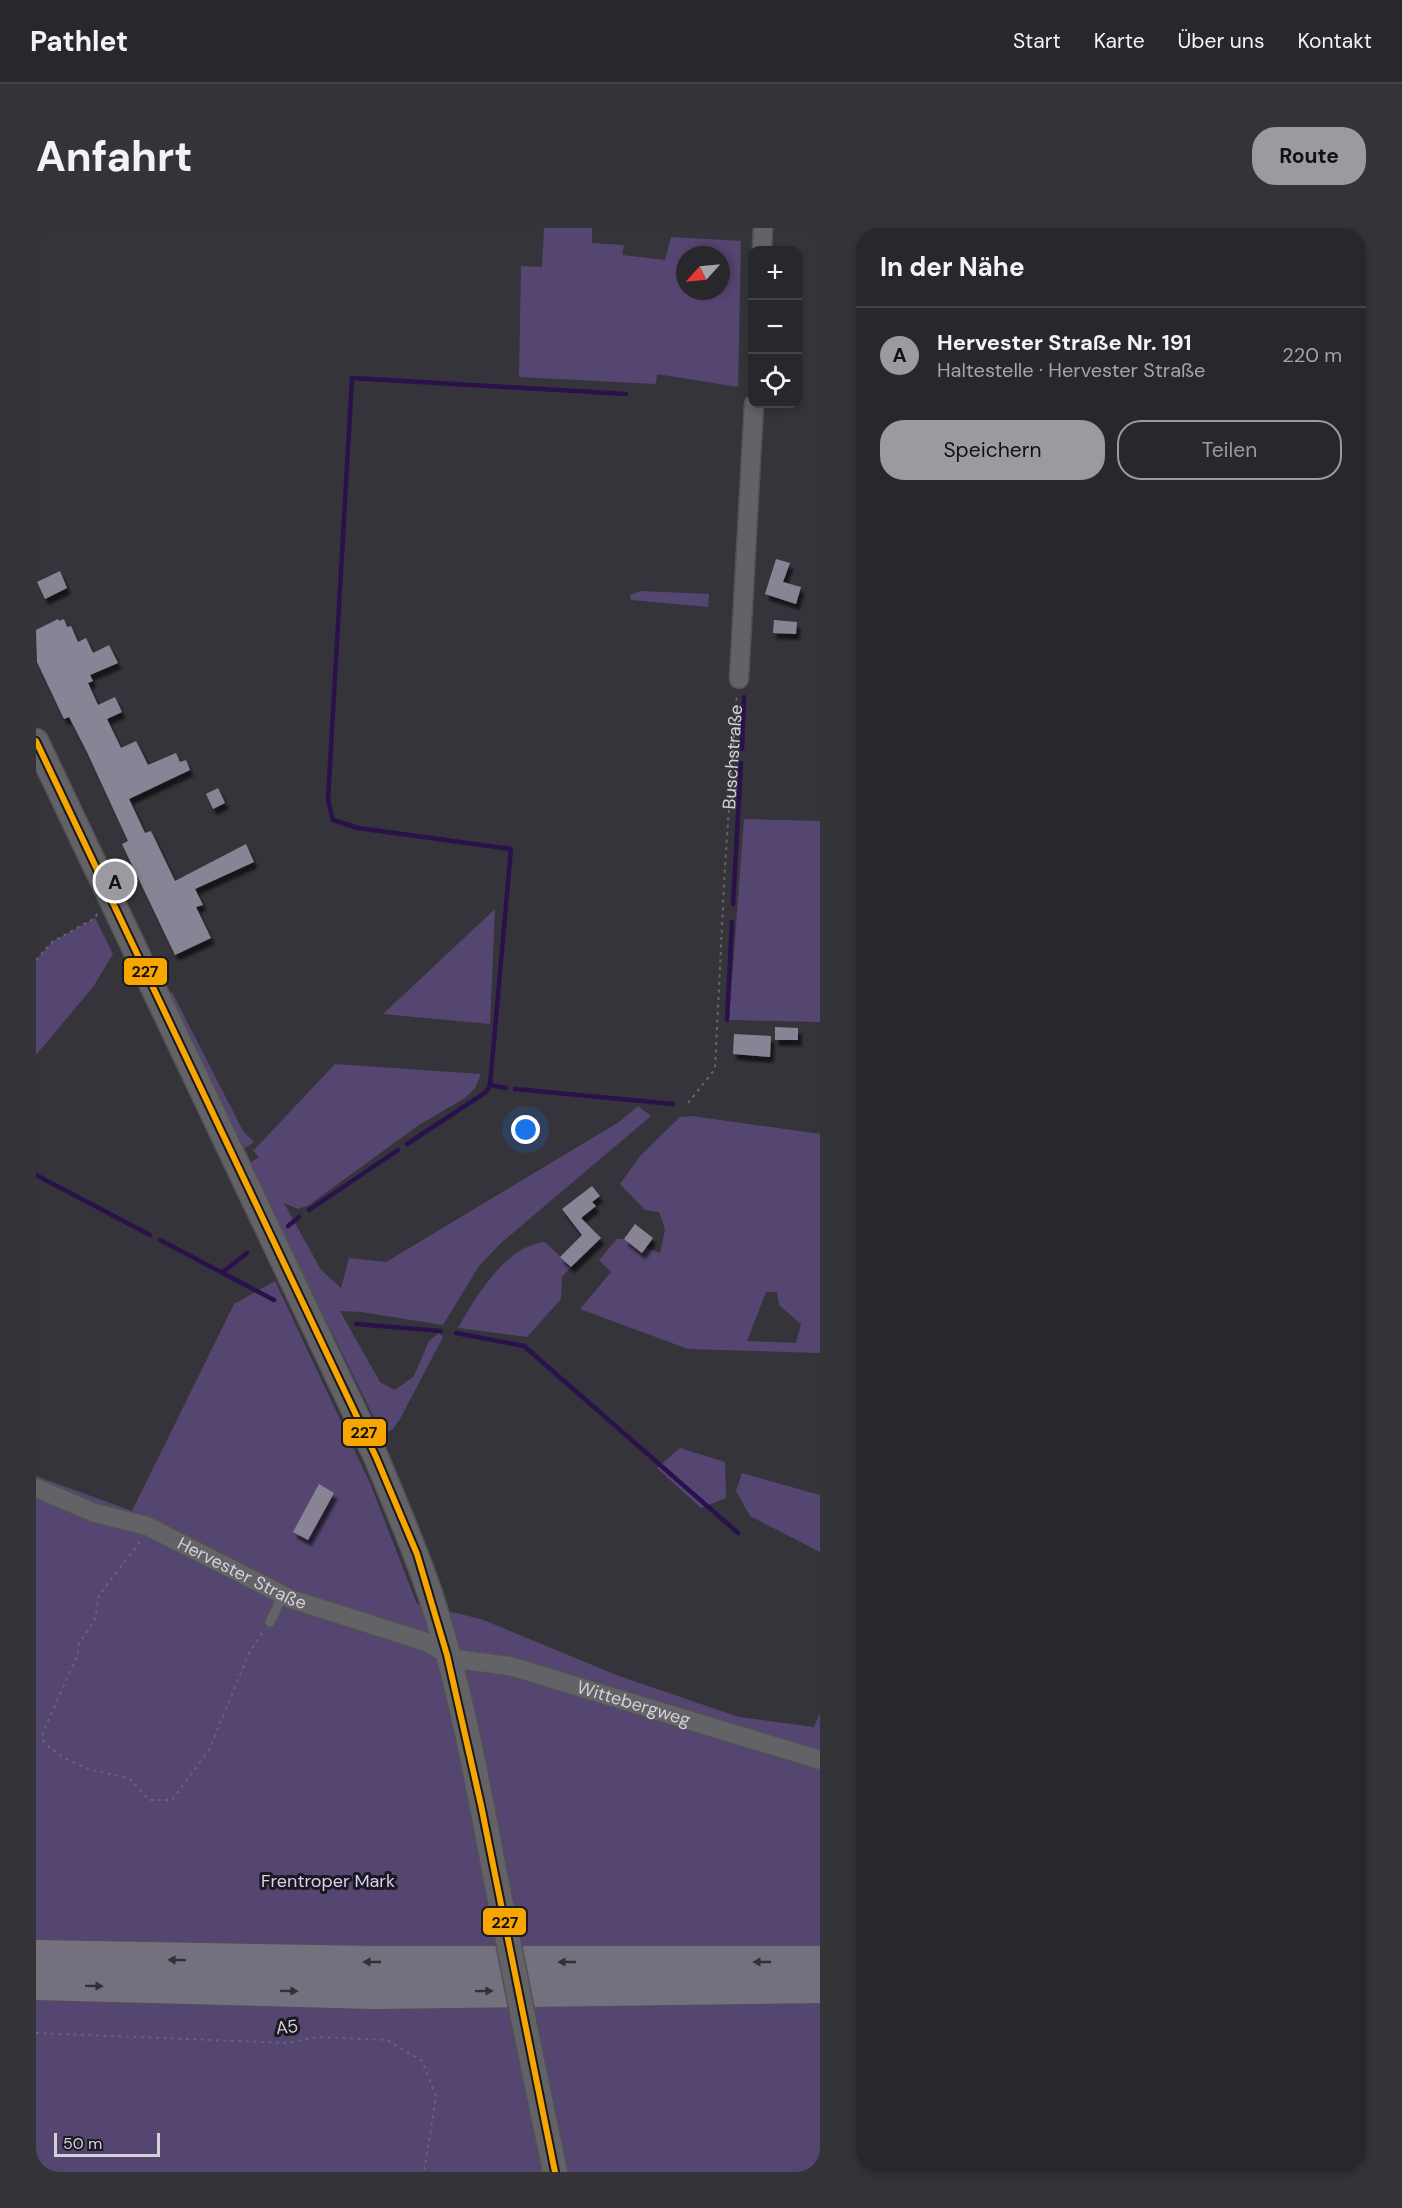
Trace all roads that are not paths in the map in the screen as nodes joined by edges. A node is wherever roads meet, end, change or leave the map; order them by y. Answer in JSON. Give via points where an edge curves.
{"nodes":[{"id":1,"x":763,"y":228,"type":"edge"},
{"id":2,"x":762,"y":246,"type":"edge"},
{"id":3,"x":754,"y":408,"type":"edge"},
{"id":4,"x":739,"y":679,"type":"road end"},
{"id":5,"x":36,"y":741,"type":"edge"},
{"id":6,"x":36,"y":1488,"type":"edge"},
{"id":7,"x":283,"y":1595,"type":"junction"},
{"id":8,"x":270,"y":1622,"type":"road end"},
{"id":9,"x":447,"y":1655,"type":"junction"},
{"id":10,"x":820,"y":1760,"type":"edge"},
{"id":11,"x":36,"y":1956,"type":"edge"},
{"id":12,"x":820,"y":1962,"type":"edge"},
{"id":13,"x":36,"y":1984,"type":"edge"},
{"id":14,"x":820,"y":1988,"type":"edge"},
{"id":15,"x":555,"y":2172,"type":"edge"}],
"edges":[{"from":1,"to":2,"type":"street"},
{"from":3,"to":4,"type":"street","name":"Buschstraße"},
{"from":5,"to":9,"type":"main road","via":[[376,1457],[417,1554]]},
{"from":6,"to":7,"type":"street","name":"Hervester Straße","via":[[96,1513],[147,1526]]},
{"from":7,"to":8,"type":"lane"},
{"from":7,"to":9,"type":"street","name":"Hervester Straße","via":[[426,1642]]},
{"from":9,"to":10,"type":"street","name":"Wittebergweg","via":[[521,1669]]},
{"from":9,"to":15,"type":"main road","bridge":true},
{"from":12,"to":11,"type":"highway","one_way":true,"via":[[373,1962]]},
{"from":13,"to":14,"type":"highway","one_way":true,"via":[[374,1993]]}]}
